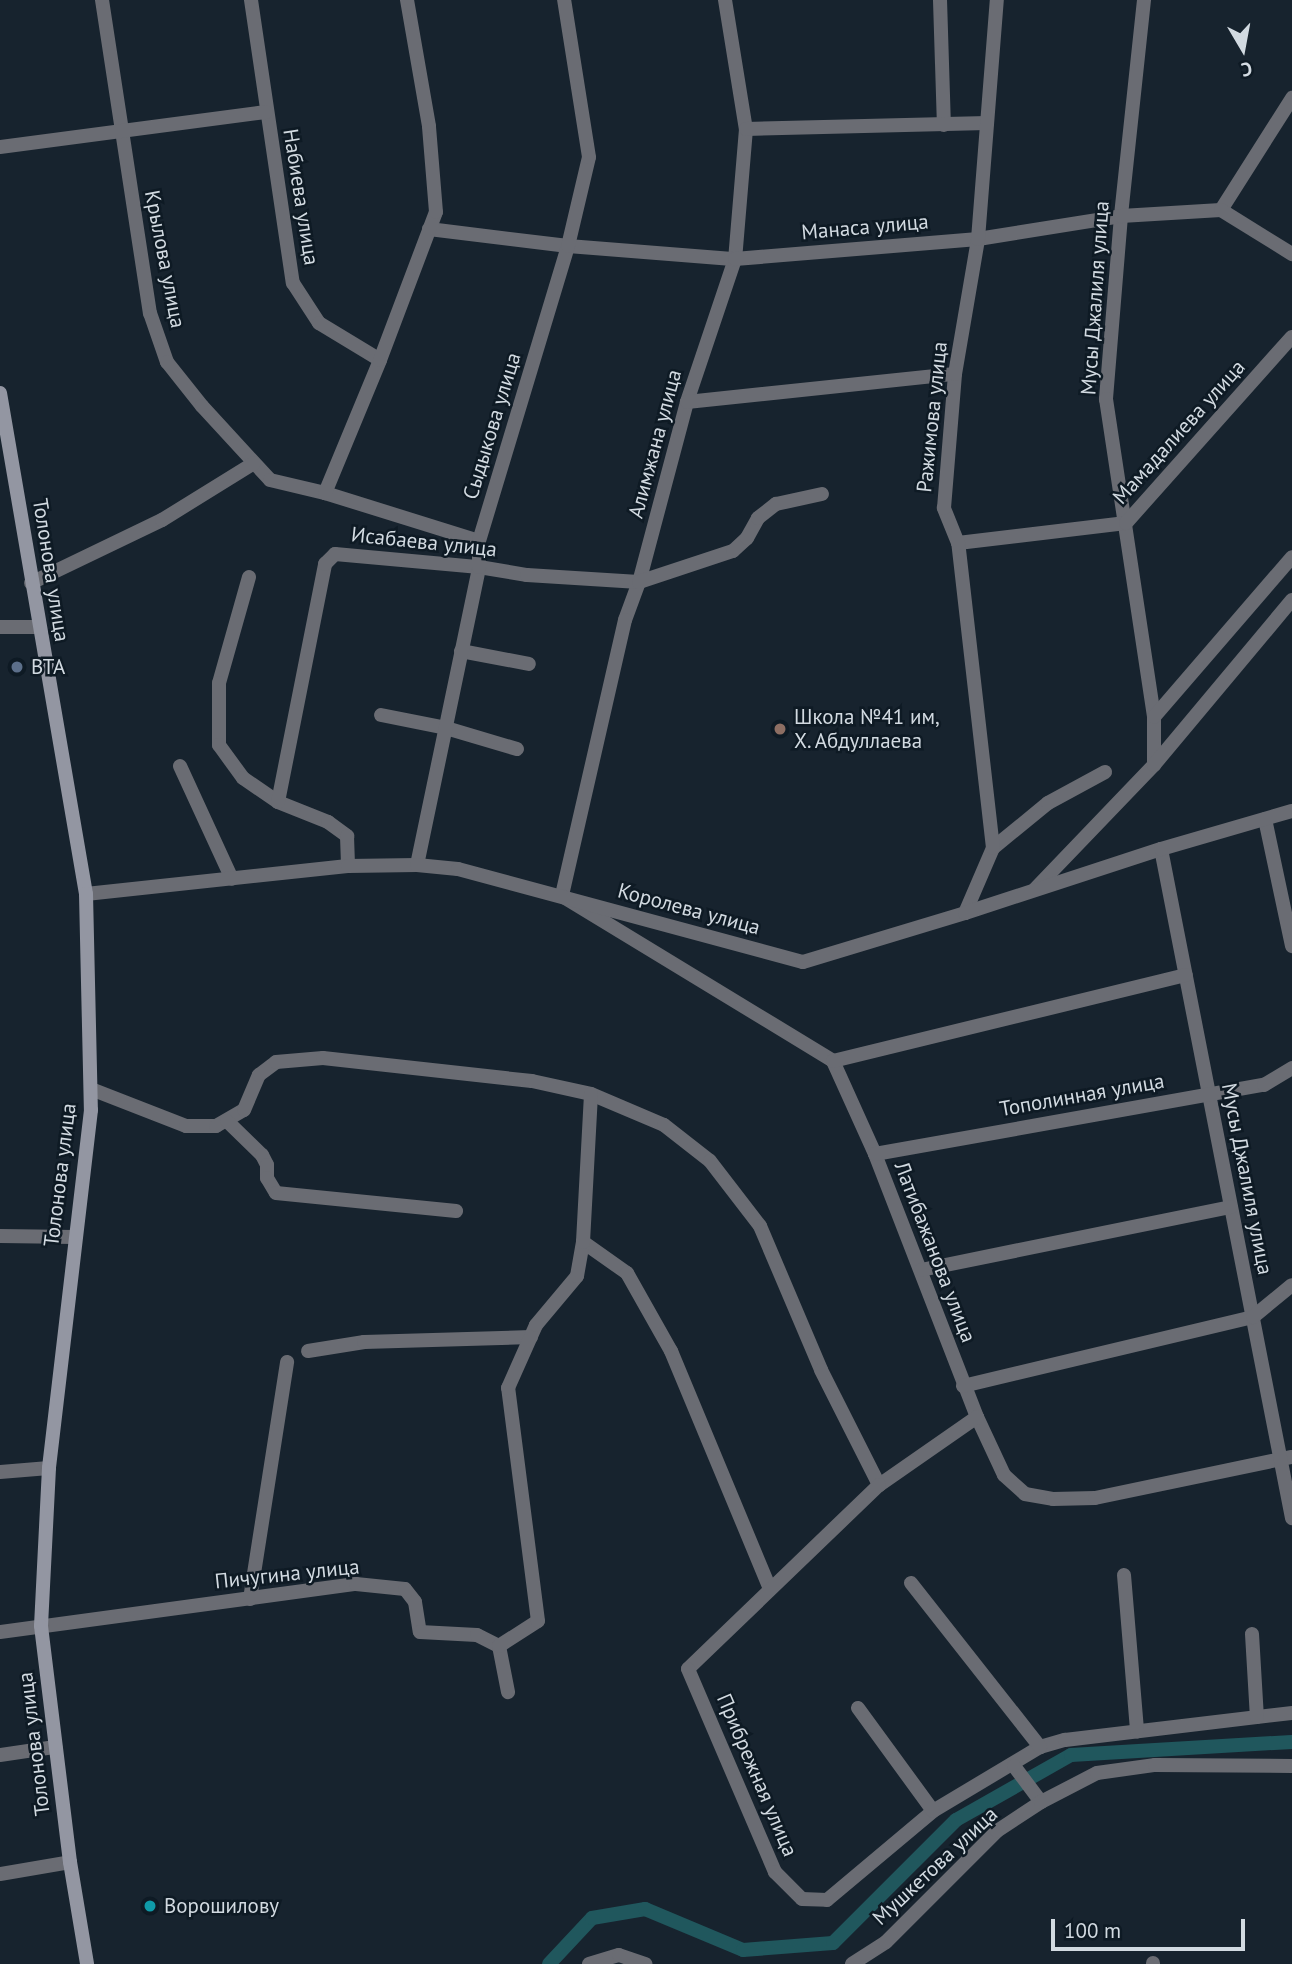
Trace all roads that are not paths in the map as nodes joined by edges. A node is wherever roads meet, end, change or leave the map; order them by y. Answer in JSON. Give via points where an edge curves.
{"nodes":[{"id":1,"x":102,"y":0,"type":"edge"},
{"id":2,"x":251,"y":0,"type":"edge"},
{"id":3,"x":407,"y":0,"type":"edge"},
{"id":4,"x":564,"y":0,"type":"edge"},
{"id":5,"x":725,"y":0,"type":"edge"},
{"id":6,"x":940,"y":0,"type":"edge"},
{"id":7,"x":997,"y":0,"type":"edge"},
{"id":8,"x":1144,"y":0,"type":"edge"},
{"id":9,"x":1292,"y":98,"type":"edge"},
{"id":10,"x":266,"y":112,"type":"junction"},
{"id":11,"x":987,"y":123,"type":"junction"},
{"id":12,"x":944,"y":125,"type":"junction"},
{"id":13,"x":746,"y":129,"type":"junction"},
{"id":14,"x":121,"y":131,"type":"junction"},
{"id":15,"x":0,"y":146,"type":"edge"},
{"id":16,"x":1222,"y":210,"type":"junction"},
{"id":17,"x":1121,"y":216,"type":"junction"},
{"id":18,"x":429,"y":229,"type":"junction"},
{"id":19,"x":978,"y":239,"type":"junction"},
{"id":20,"x":568,"y":246,"type":"junction"},
{"id":21,"x":1292,"y":254,"type":"edge"},
{"id":22,"x":735,"y":259,"type":"junction"},
{"id":23,"x":1292,"y":337,"type":"edge"},
{"id":24,"x":380,"y":360,"type":"junction"},
{"id":25,"x":955,"y":374,"type":"junction"},
{"id":26,"x":0,"y":393,"type":"edge"},
{"id":27,"x":687,"y":402,"type":"junction"},
{"id":28,"x":254,"y":463,"type":"junction"},
{"id":29,"x":325,"y":493,"type":"junction"},
{"id":30,"x":822,"y":494,"type":"dead end"},
{"id":31,"x":1126,"y":523,"type":"junction"},
{"id":32,"x":479,"y":541,"type":"junction"},
{"id":33,"x":958,"y":542,"type":"junction"},
{"id":34,"x":1292,"y":557,"type":"edge"},
{"id":35,"x":479,"y":567,"type":"junction"},
{"id":36,"x":249,"y":577,"type":"dead end"},
{"id":37,"x":639,"y":582,"type":"junction"},
{"id":38,"x":31,"y":583,"type":"junction"},
{"id":39,"x":1292,"y":600,"type":"edge"},
{"id":40,"x":0,"y":627,"type":"edge"},
{"id":41,"x":38,"y":627,"type":"junction"},
{"id":42,"x":461,"y":651,"type":"junction"},
{"id":43,"x":529,"y":664,"type":"dead end"},
{"id":44,"x":381,"y":715,"type":"dead end"},
{"id":45,"x":1154,"y":717,"type":"junction"},
{"id":46,"x":446,"y":728,"type":"junction"},
{"id":47,"x":517,"y":749,"type":"dead end"},
{"id":48,"x":1154,"y":765,"type":"junction"},
{"id":49,"x":180,"y":766,"type":"dead end"},
{"id":50,"x":1105,"y":772,"type":"dead end"},
{"id":51,"x":278,"y":802,"type":"junction"},
{"id":52,"x":1292,"y":811,"type":"edge"},
{"id":53,"x":1265,"y":819,"type":"junction"},
{"id":54,"x":993,"y":848,"type":"junction"},
{"id":55,"x":1161,"y":849,"type":"junction"},
{"id":56,"x":418,"y":865,"type":"junction"},
{"id":57,"x":348,"y":866,"type":"junction"},
{"id":58,"x":232,"y":878,"type":"junction"},
{"id":59,"x":1035,"y":888,"type":"junction"},
{"id":60,"x":86,"y":894,"type":"junction"},
{"id":61,"x":562,"y":895,"type":"junction"},
{"id":62,"x":965,"y":913,"type":"junction"},
{"id":63,"x":1292,"y":946,"type":"edge"},
{"id":64,"x":1186,"y":975,"type":"junction"},
{"id":65,"x":834,"y":1061,"type":"junction"},
{"id":66,"x":1292,"y":1068,"type":"edge"},
{"id":67,"x":91,"y":1089,"type":"junction"},
{"id":68,"x":1209,"y":1093,"type":"junction"},
{"id":69,"x":591,"y":1094,"type":"junction"},
{"id":70,"x":227,"y":1121,"type":"junction"},
{"id":71,"x":875,"y":1154,"type":"junction"},
{"id":72,"x":1231,"y":1207,"type":"junction"},
{"id":73,"x":456,"y":1211,"type":"dead end"},
{"id":74,"x":0,"y":1236,"type":"edge"},
{"id":75,"x":74,"y":1237,"type":"junction"},
{"id":76,"x":583,"y":1242,"type":"junction"},
{"id":77,"x":921,"y":1270,"type":"junction"},
{"id":78,"x":1292,"y":1285,"type":"edge"},
{"id":79,"x":1253,"y":1317,"type":"junction"},
{"id":80,"x":531,"y":1337,"type":"junction"},
{"id":81,"x":308,"y":1351,"type":"dead end"},
{"id":82,"x":287,"y":1362,"type":"dead end"},
{"id":83,"x":963,"y":1386,"type":"junction"},
{"id":84,"x":977,"y":1417,"type":"junction"},
{"id":85,"x":1286,"y":1458,"type":"edge"},
{"id":86,"x":49,"y":1468,"type":"junction"},
{"id":87,"x":0,"y":1472,"type":"edge"},
{"id":88,"x":879,"y":1485,"type":"junction"},
{"id":89,"x":1292,"y":1518,"type":"edge"},
{"id":90,"x":1124,"y":1574,"type":"dead end"},
{"id":91,"x":911,"y":1583,"type":"dead end"},
{"id":92,"x":770,"y":1589,"type":"junction"},
{"id":93,"x":250,"y":1599,"type":"junction"},
{"id":94,"x":41,"y":1626,"type":"junction"},
{"id":95,"x":0,"y":1632,"type":"edge"},
{"id":96,"x":1252,"y":1634,"type":"dead end"},
{"id":97,"x":499,"y":1646,"type":"junction"},
{"id":98,"x":508,"y":1692,"type":"dead end"},
{"id":99,"x":858,"y":1707,"type":"dead end"},
{"id":100,"x":1292,"y":1713,"type":"edge"},
{"id":101,"x":1257,"y":1717,"type":"junction"},
{"id":102,"x":1137,"y":1731,"type":"junction"},
{"id":103,"x":55,"y":1747,"type":"junction"},
{"id":104,"x":1040,"y":1747,"type":"junction"},
{"id":105,"x":0,"y":1755,"type":"edge"},
{"id":106,"x":1014,"y":1766,"type":"junction"},
{"id":107,"x":1292,"y":1766,"type":"edge"},
{"id":108,"x":1270,"y":1767,"type":"junction"},
{"id":109,"x":1292,"y":1773,"type":"edge"},
{"id":110,"x":1041,"y":1802,"type":"junction"},
{"id":111,"x":933,"y":1811,"type":"junction"},
{"id":112,"x":70,"y":1862,"type":"junction"},
{"id":113,"x":0,"y":1874,"type":"edge"},
{"id":114,"x":87,"y":1964,"type":"edge"},
{"id":115,"x":589,"y":1964,"type":"edge"},
{"id":116,"x":645,"y":1964,"type":"edge"},
{"id":117,"x":852,"y":1964,"type":"edge"}],
"edges":[{"from":1,"to":14,"type":"street","name":"Крылова улица"},
{"from":2,"to":10,"type":"street","name":"Набиева улица"},
{"from":3,"to":18,"type":"street","via":[[429,127],[436,212]]},
{"from":4,"to":20,"type":"street","name":"Сыдыкова улица","via":[[589,157]]},
{"from":5,"to":13,"type":"street","name":"Алимжана улица"},
{"from":6,"to":12,"type":"street"},
{"from":7,"to":11,"type":"street","name":"Ражимова улица"},
{"from":8,"to":17,"type":"street","name":"Мусы Джалиля улица"},
{"from":9,"to":16,"type":"street"},
{"from":10,"to":14,"type":"street"},
{"from":10,"to":24,"type":"street","name":"Набиева улица","via":[[293,283],[319,323]]},
{"from":11,"to":12,"type":"street"},
{"from":11,"to":19,"type":"street","name":"Ражимова улица"},
{"from":12,"to":13,"type":"street"},
{"from":13,"to":22,"type":"street","name":"Алимжана улица"},
{"from":14,"to":15,"type":"street"},
{"from":14,"to":28,"type":"street","name":"Крылова улица","via":[[150,313],[167,362]]},
{"from":16,"to":17,"type":"street","name":"Манаса улица"},
{"from":16,"to":21,"type":"street"},
{"from":17,"to":19,"type":"street","name":"Манаса улица"},
{"from":17,"to":31,"type":"street","name":"Мусы Джалиля улица","via":[[1106,399]]},
{"from":18,"to":20,"type":"street","name":"Манаса улица"},
{"from":18,"to":24,"type":"street"},
{"from":19,"to":22,"type":"street","name":"Манаса улица"},
{"from":19,"to":25,"type":"street","name":"Ражимова улица"},
{"from":20,"to":22,"type":"street","name":"Манаса улица"},
{"from":20,"to":32,"type":"street","name":"Сыдыкова улица"},
{"from":22,"to":27,"type":"street","name":"Алимжана улица"},
{"from":23,"to":31,"type":"street","name":"Мамадалиева улица"},
{"from":24,"to":29,"type":"street"},
{"from":25,"to":27,"type":"street"},
{"from":25,"to":33,"type":"street","name":"Ражимова улица","via":[[944,508]]},
{"from":26,"to":38,"type":"main road","name":"Толонова улица"},
{"from":27,"to":37,"type":"street","name":"Алимжана улица"},
{"from":28,"to":29,"type":"street","name":"Крылова улица","via":[[270,480]]},
{"from":28,"to":38,"type":"street","via":[[162,520]]},
{"from":29,"to":32,"type":"street","name":"Крылова улица"},
{"from":30,"to":37,"type":"street","via":[[776,504],[758,518],[733,551]]},
{"from":31,"to":33,"type":"street","name":"Мамадалиева улица"},
{"from":31,"to":45,"type":"street","name":"Мусы Джалиля улица"},
{"from":32,"to":35,"type":"street","name":"Сыдыкова улица"},
{"from":33,"to":54,"type":"street","name":"Ражимова улица"},
{"from":34,"to":45,"type":"street"},
{"from":35,"to":37,"type":"street","name":"Исабаева улица"},
{"from":35,"to":42,"type":"street","name":"Сыдыкова улица"},
{"from":35,"to":51,"type":"street","name":"Исабаева улица","via":[[335,554],[325,564]]},
{"from":36,"to":51,"type":"street","via":[[219,684],[219,745],[243,778]]},
{"from":37,"to":61,"type":"street","name":"Алимжана улица","via":[[625,620]]},
{"from":38,"to":41,"type":"main road","name":"Толонова улица"},
{"from":39,"to":48,"type":"street"},
{"from":40,"to":41,"type":"street"},
{"from":41,"to":60,"type":"main road","name":"Толонова улица"},
{"from":42,"to":43,"type":"street"},
{"from":42,"to":46,"type":"street","name":"Сыдыкова улица"},
{"from":44,"to":46,"type":"street"},
{"from":45,"to":48,"type":"street","name":"Мусы Джалиля улица"},
{"from":46,"to":47,"type":"street"},
{"from":46,"to":56,"type":"street","name":"Сыдыкова улица"},
{"from":48,"to":59,"type":"street"},
{"from":49,"to":58,"type":"street"},
{"from":50,"to":54,"type":"street","via":[[1048,803]]},
{"from":51,"to":57,"type":"street","via":[[327,822],[347,836]]},
{"from":52,"to":53,"type":"street","name":"Королева улица"},
{"from":53,"to":55,"type":"street","name":"Королева улица"},
{"from":53,"to":63,"type":"street"},
{"from":54,"to":62,"type":"street","name":"Ражимова улица"},
{"from":55,"to":59,"type":"street","name":"Королева улица"},
{"from":55,"to":64,"type":"street","name":"Мусы Джалиля улица"},
{"from":56,"to":57,"type":"street","name":"Королева улица"},
{"from":56,"to":61,"type":"street","name":"Королева улица","via":[[458,869]]},
{"from":57,"to":58,"type":"street","name":"Королева улица"},
{"from":58,"to":60,"type":"street","name":"Королева улица"},
{"from":59,"to":62,"type":"street","name":"Королева улица"},
{"from":60,"to":67,"type":"main road","name":"Толонова улица"},
{"from":61,"to":62,"type":"street","name":"Королева улица","via":[[803,961]]},
{"from":61,"to":65,"type":"street"},
{"from":64,"to":65,"type":"street"},
{"from":64,"to":68,"type":"street","name":"Мусы Джалиля улица"},
{"from":65,"to":71,"type":"street","name":"Латибажанова улица"},
{"from":66,"to":68,"type":"street","name":"Тополинная улица","via":[[1264,1085]]},
{"from":67,"to":70,"type":"street","via":[[187,1126],[216,1126]]},
{"from":67,"to":75,"type":"main road","name":"Толонова улица"},
{"from":68,"to":71,"type":"street","name":"Тополинная улица"},
{"from":68,"to":72,"type":"street","name":"Мусы Джалиля улица"},
{"from":69,"to":70,"type":"street","via":[[532,1082],[323,1058],[275,1062],[259,1075],[244,1110]]},
{"from":69,"to":76,"type":"street"},
{"from":69,"to":88,"type":"street","via":[[663,1125],[710,1161],[760,1226],[821,1370]]},
{"from":70,"to":73,"type":"street","via":[[262,1155],[276,1194]]},
{"from":71,"to":77,"type":"street","name":"Латибажанова улица"},
{"from":72,"to":77,"type":"street"},
{"from":72,"to":79,"type":"street","name":"Мусы Джалиля улица"},
{"from":74,"to":75,"type":"street"},
{"from":75,"to":86,"type":"main road","name":"Толонова улица"},
{"from":76,"to":80,"type":"street","via":[[578,1276]]},
{"from":76,"to":92,"type":"street","via":[[627,1273],[671,1351]]},
{"from":77,"to":83,"type":"street","name":"Латибажанова улица"},
{"from":78,"to":79,"type":"street"},
{"from":79,"to":83,"type":"street"},
{"from":79,"to":85,"type":"street","name":"Мусы Джалиля улица"},
{"from":80,"to":81,"type":"street","via":[[364,1342]]},
{"from":80,"to":97,"type":"street","via":[[508,1388],[538,1621]]},
{"from":82,"to":93,"type":"street"},
{"from":83,"to":84,"type":"street","name":"Латибажанова улица"},
{"from":84,"to":85,"type":"street","name":"Латибажанова улица","via":[[1004,1475],[1026,1494],[1053,1499],[1095,1498]]},
{"from":84,"to":88,"type":"street","name":"Прибрежная улица"},
{"from":85,"to":89,"type":"street","name":"Мусы Джалиля улица"},
{"from":86,"to":87,"type":"street"},
{"from":86,"to":94,"type":"main road","name":"Толонова улица"},
{"from":88,"to":92,"type":"street","name":"Прибрежная улица"},
{"from":90,"to":102,"type":"street"},
{"from":91,"to":104,"type":"street"},
{"from":92,"to":111,"type":"street","name":"Прибрежная улица","via":[[688,1669],[775,1872],[802,1899],[827,1900]]},
{"from":93,"to":94,"type":"street","name":"Пичугина улица"},
{"from":93,"to":97,"type":"street","name":"Пичугина улица","via":[[356,1584],[405,1589],[415,1602],[420,1632],[477,1635]]},
{"from":94,"to":95,"type":"street","name":"Пичугина улица"},
{"from":94,"to":103,"type":"main road","name":"Толонова улица"},
{"from":96,"to":101,"type":"street"},
{"from":97,"to":98,"type":"street"},
{"from":99,"to":111,"type":"street"},
{"from":100,"to":101,"type":"street","name":"Прибрежная улица"},
{"from":101,"to":102,"type":"street","name":"Прибрежная улица"},
{"from":102,"to":104,"type":"street","name":"Прибрежная улица"},
{"from":103,"to":105,"type":"street"},
{"from":103,"to":112,"type":"main road","name":"Толонова улица"},
{"from":104,"to":106,"type":"street","name":"Прибрежная улица"},
{"from":106,"to":110,"type":"street"},
{"from":106,"to":111,"type":"street","name":"Прибрежная улица"},
{"from":107,"to":108,"type":"street","name":"Мушкетова улица"},
{"from":108,"to":109,"type":"street"},
{"from":108,"to":110,"type":"street","name":"Мушкетова улица","via":[[1155,1765],[1097,1773]]},
{"from":110,"to":117,"type":"street","name":"Мушкетова улица","via":[[997,1831],[886,1942]]},
{"from":112,"to":113,"type":"street"},
{"from":112,"to":114,"type":"main road","name":"Толонова улица"},
{"from":115,"to":116,"type":"street","via":[[619,1955]]}]}
